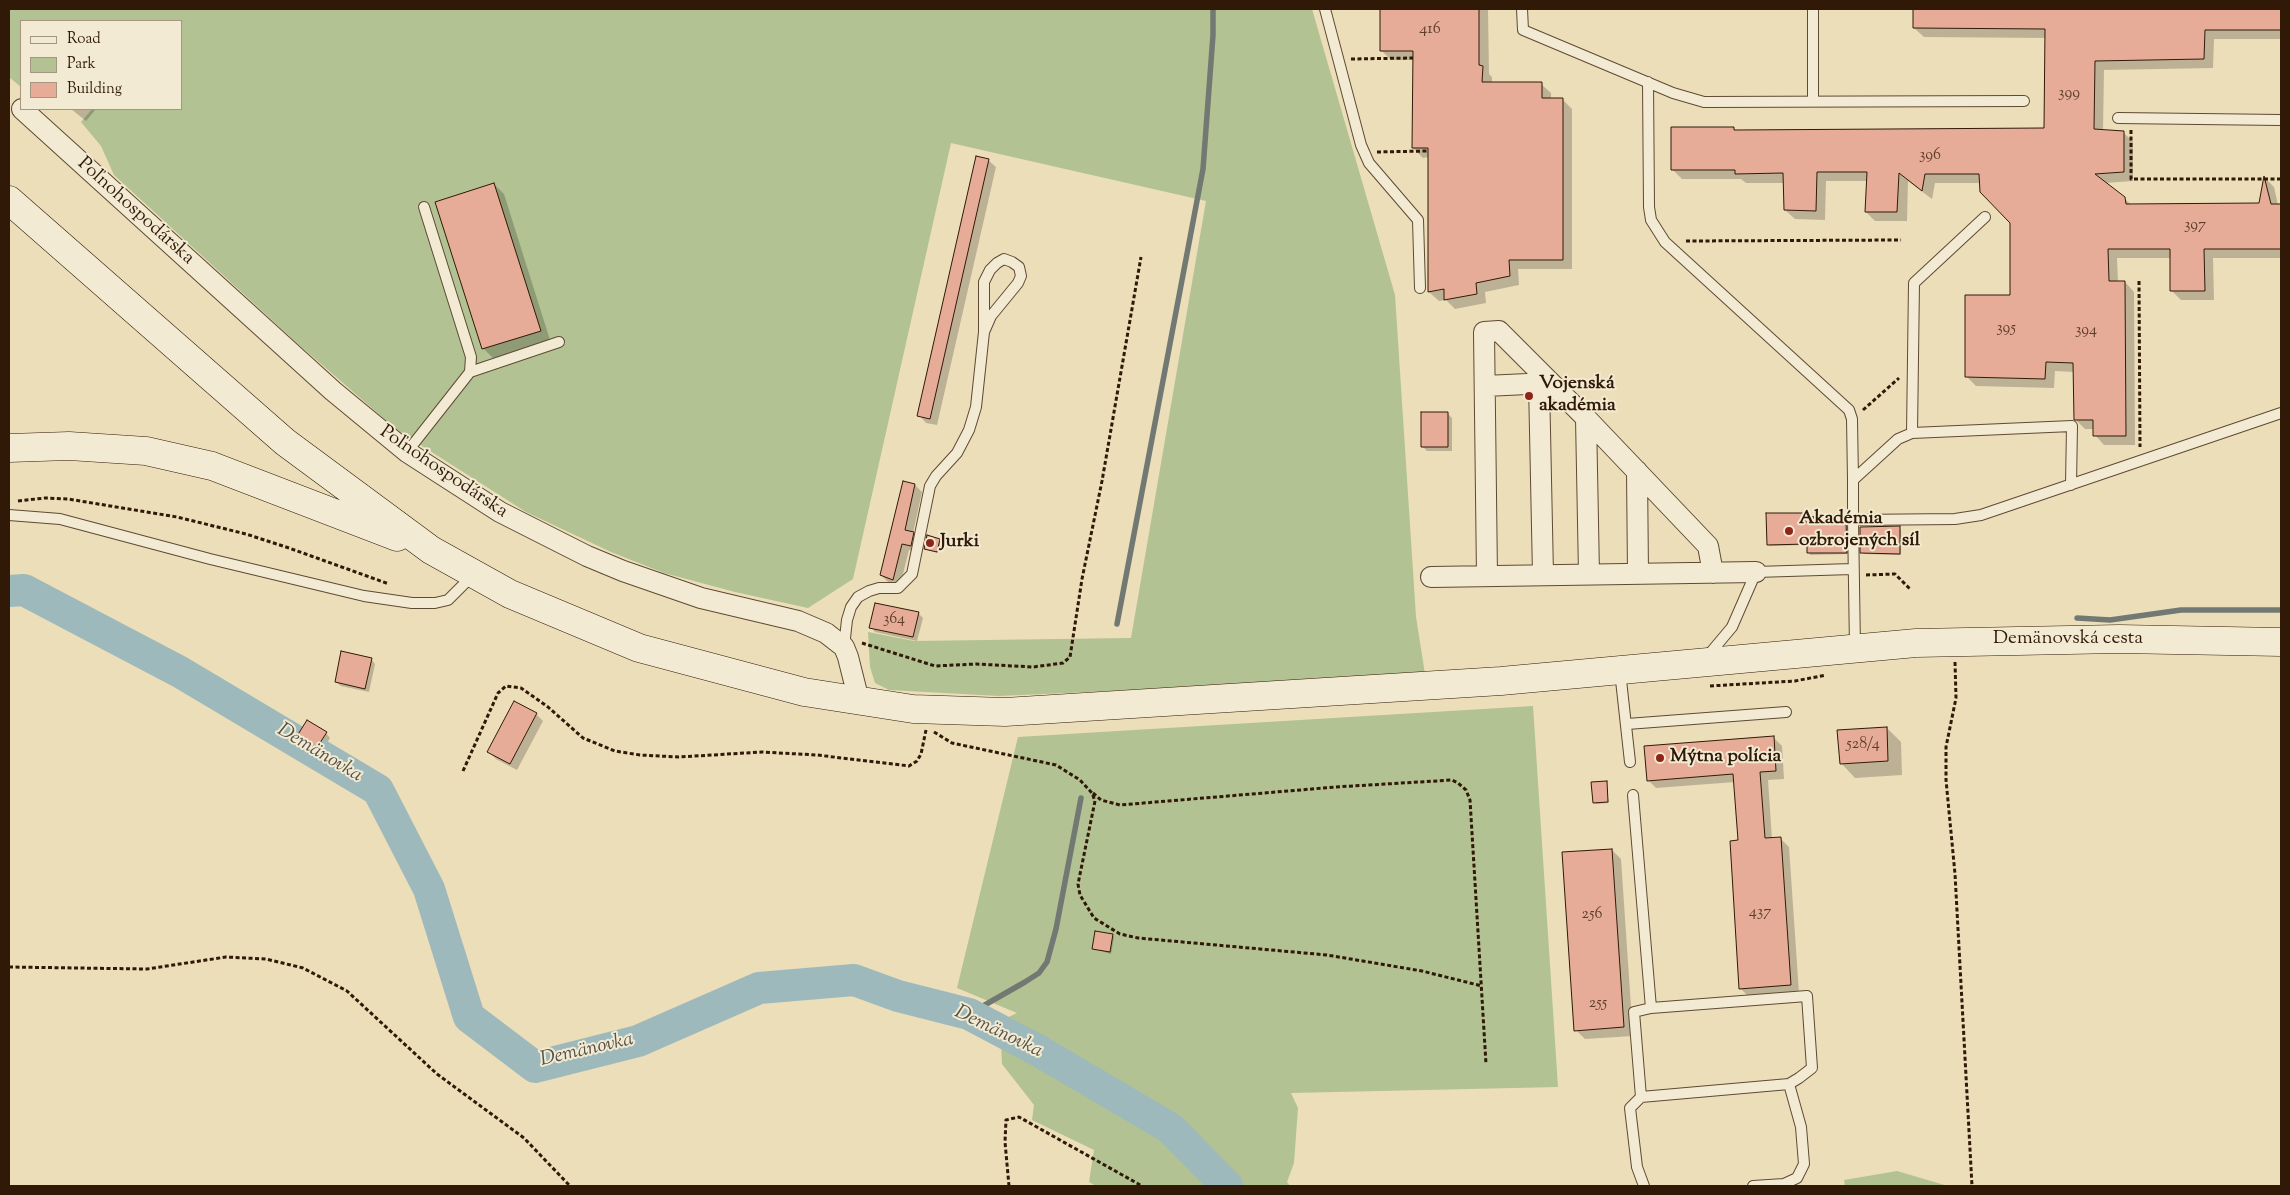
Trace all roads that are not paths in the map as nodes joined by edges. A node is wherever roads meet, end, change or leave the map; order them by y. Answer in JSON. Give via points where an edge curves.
{"nodes":[{"id":1,"x":1325,"y":9,"type":"edge"},
{"id":2,"x":1522,"y":9,"type":"edge"},
{"id":3,"x":1813,"y":9,"type":"edge"},
{"id":4,"x":1648,"y":82,"type":"junction"},
{"id":5,"x":9,"y":97,"type":"edge"},
{"id":6,"x":1813,"y":100,"type":"junction"},
{"id":7,"x":2024,"y":101,"type":"dead end"},
{"id":8,"x":20,"y":107,"type":"edge"},
{"id":9,"x":23,"y":110,"type":"edge"},
{"id":10,"x":2118,"y":118,"type":"dead end"},
{"id":11,"x":2281,"y":120,"type":"edge"},
{"id":12,"x":9,"y":200,"type":"edge"},
{"id":13,"x":424,"y":207,"type":"dead end"},
{"id":14,"x":1985,"y":217,"type":"dead end"},
{"id":15,"x":1420,"y":288,"type":"dead end"},
{"id":16,"x":984,"y":332,"type":"junction"},
{"id":17,"x":559,"y":342,"type":"dead end"},
{"id":18,"x":470,"y":372,"type":"junction"},
{"id":19,"x":1544,"y":383,"type":"junction"},
{"id":20,"x":1485,"y":386,"type":"junction"},
{"id":21,"x":2281,"y":413,"type":"edge"},
{"id":22,"x":1586,"y":418,"type":"junction"},
{"id":23,"x":1912,"y":433,"type":"junction"},
{"id":24,"x":9,"y":448,"type":"edge"},
{"id":25,"x":407,"y":452,"type":"junction"},
{"id":26,"x":1638,"y":471,"type":"junction"},
{"id":27,"x":1853,"y":480,"type":"junction"},
{"id":28,"x":2071,"y":485,"type":"junction"},
{"id":29,"x":9,"y":515,"type":"edge"},
{"id":30,"x":1853,"y":520,"type":"junction"},
{"id":31,"x":431,"y":550,"type":"junction"},
{"id":32,"x":1756,"y":572,"type":"junction"},
{"id":33,"x":1853,"y":572,"type":"junction"},
{"id":34,"x":1712,"y":573,"type":"junction"},
{"id":35,"x":1589,"y":574,"type":"junction"},
{"id":36,"x":1638,"y":574,"type":"junction"},
{"id":37,"x":473,"y":575,"type":"junction"},
{"id":38,"x":1543,"y":575,"type":"junction"},
{"id":39,"x":1487,"y":576,"type":"junction"},
{"id":40,"x":1430,"y":577,"type":"dead end"},
{"id":41,"x":844,"y":642,"type":"junction"},
{"id":42,"x":2281,"y":642,"type":"edge"},
{"id":43,"x":1855,"y":648,"type":"junction"},
{"id":44,"x":1702,"y":662,"type":"junction"},
{"id":45,"x":1620,"y":671,"type":"junction"},
{"id":46,"x":859,"y":701,"type":"junction"},
{"id":47,"x":1786,"y":712,"type":"dead end"},
{"id":48,"x":1627,"y":724,"type":"junction"},
{"id":49,"x":1630,"y":762,"type":"dead end"},
{"id":50,"x":1633,"y":795,"type":"dead end"},
{"id":51,"x":1650,"y":1008,"type":"junction"},
{"id":52,"x":1789,"y":1084,"type":"junction"},
{"id":53,"x":1641,"y":1097,"type":"junction"},
{"id":54,"x":1644,"y":1186,"type":"edge"},
{"id":55,"x":1753,"y":1186,"type":"edge"}],
"edges":[{"from":1,"to":15,"type":"lane","via":[[1364,152],[1369,163],[1418,220]]},
{"from":2,"to":4,"type":"lane","via":[[1522,30]]},
{"from":3,"to":6,"type":"lane"},
{"from":4,"to":6,"type":"lane","via":[[1704,102]]},
{"from":4,"to":27,"type":"lane","via":[[1651,220],[1665,242],[1844,404],[1852,419]]},
{"from":5,"to":8,"type":"street","name":"Poľnohospodárska"},
{"from":6,"to":7,"type":"lane"},
{"from":9,"to":25,"type":"street","name":"Poľnohospodárska","via":[[333,391]]},
{"from":10,"to":11,"type":"lane"},
{"from":12,"to":31,"type":"main road","via":[[285,442]]},
{"from":13,"to":18,"type":"lane","via":[[471,356]]},
{"from":14,"to":23,"type":"lane","via":[[1914,283]]},
{"from":16,"to":16,"type":"lane","via":[[984,282],[990,270],[1004,259],[1019,267],[1020,276],[991,316]]},
{"from":16,"to":41,"type":"lane","via":[[976,407],[957,453],[930,486],[912,574],[898,588],[869,591],[858,597],[851,607]]},
{"from":17,"to":18,"type":"lane"},
{"from":18,"to":25,"type":"lane"},
{"from":19,"to":20,"type":"street"},
{"from":19,"to":20,"type":"street","via":[[1499,331],[1484,332]]},
{"from":19,"to":22,"type":"street"},
{"from":19,"to":38,"type":"street"},
{"from":20,"to":39,"type":"street"},
{"from":21,"to":28,"type":"lane"},
{"from":22,"to":26,"type":"street"},
{"from":22,"to":35,"type":"street"},
{"from":23,"to":27,"type":"lane","via":[[1898,439]]},
{"from":23,"to":28,"type":"lane","via":[[2072,426]]},
{"from":24,"to":31,"type":"main road","via":[[69,446],[146,451],[212,466]]},
{"from":25,"to":41,"type":"street","name":"Poľnohospodárska","via":[[500,512],[587,556],[701,598],[798,621]]},
{"from":26,"to":34,"type":"street","via":[[1708,546]]},
{"from":26,"to":36,"type":"street"},
{"from":27,"to":30,"type":"lane"},
{"from":28,"to":30,"type":"lane","via":[[1969,517]]},
{"from":29,"to":37,"type":"lane","via":[[60,519],[333,589],[412,603],[448,600]]},
{"from":30,"to":33,"type":"lane"},
{"from":31,"to":37,"type":"main road","name":"Demänovská cesta"},
{"from":32,"to":33,"type":"lane"},
{"from":32,"to":34,"type":"street"},
{"from":32,"to":44,"type":"lane","via":[[1732,626]]},
{"from":33,"to":43,"type":"lane"},
{"from":34,"to":36,"type":"street"},
{"from":35,"to":36,"type":"street"},
{"from":35,"to":38,"type":"street"},
{"from":37,"to":46,"type":"main road","name":"Demänovská cesta","via":[[639,648],[752,680]]},
{"from":38,"to":39,"type":"street"},
{"from":39,"to":40,"type":"street"},
{"from":41,"to":46,"type":"street"},
{"from":42,"to":43,"type":"main road","name":"Demänovská cesta","via":[[2120,639],[1953,642]]},
{"from":43,"to":44,"type":"main road","name":"Demänovská cesta"},
{"from":44,"to":45,"type":"main road","name":"Demänovská cesta"},
{"from":45,"to":46,"type":"main road","name":"Demänovská cesta","via":[[1501,682],[1071,709],[964,711],[913,709]]},
{"from":45,"to":48,"type":"lane"},
{"from":47,"to":48,"type":"lane"},
{"from":48,"to":49,"type":"lane"},
{"from":50,"to":51,"type":"lane"},
{"from":51,"to":52,"type":"lane","via":[[1807,996],[1812,1068]]},
{"from":51,"to":53,"type":"lane","via":[[1634,1012]]},
{"from":52,"to":53,"type":"lane"},
{"from":52,"to":55,"type":"lane","via":[[1801,1127],[1804,1164],[1798,1178],[1784,1184]]},
{"from":53,"to":54,"type":"lane","via":[[1630,1108],[1637,1167]]}]}
